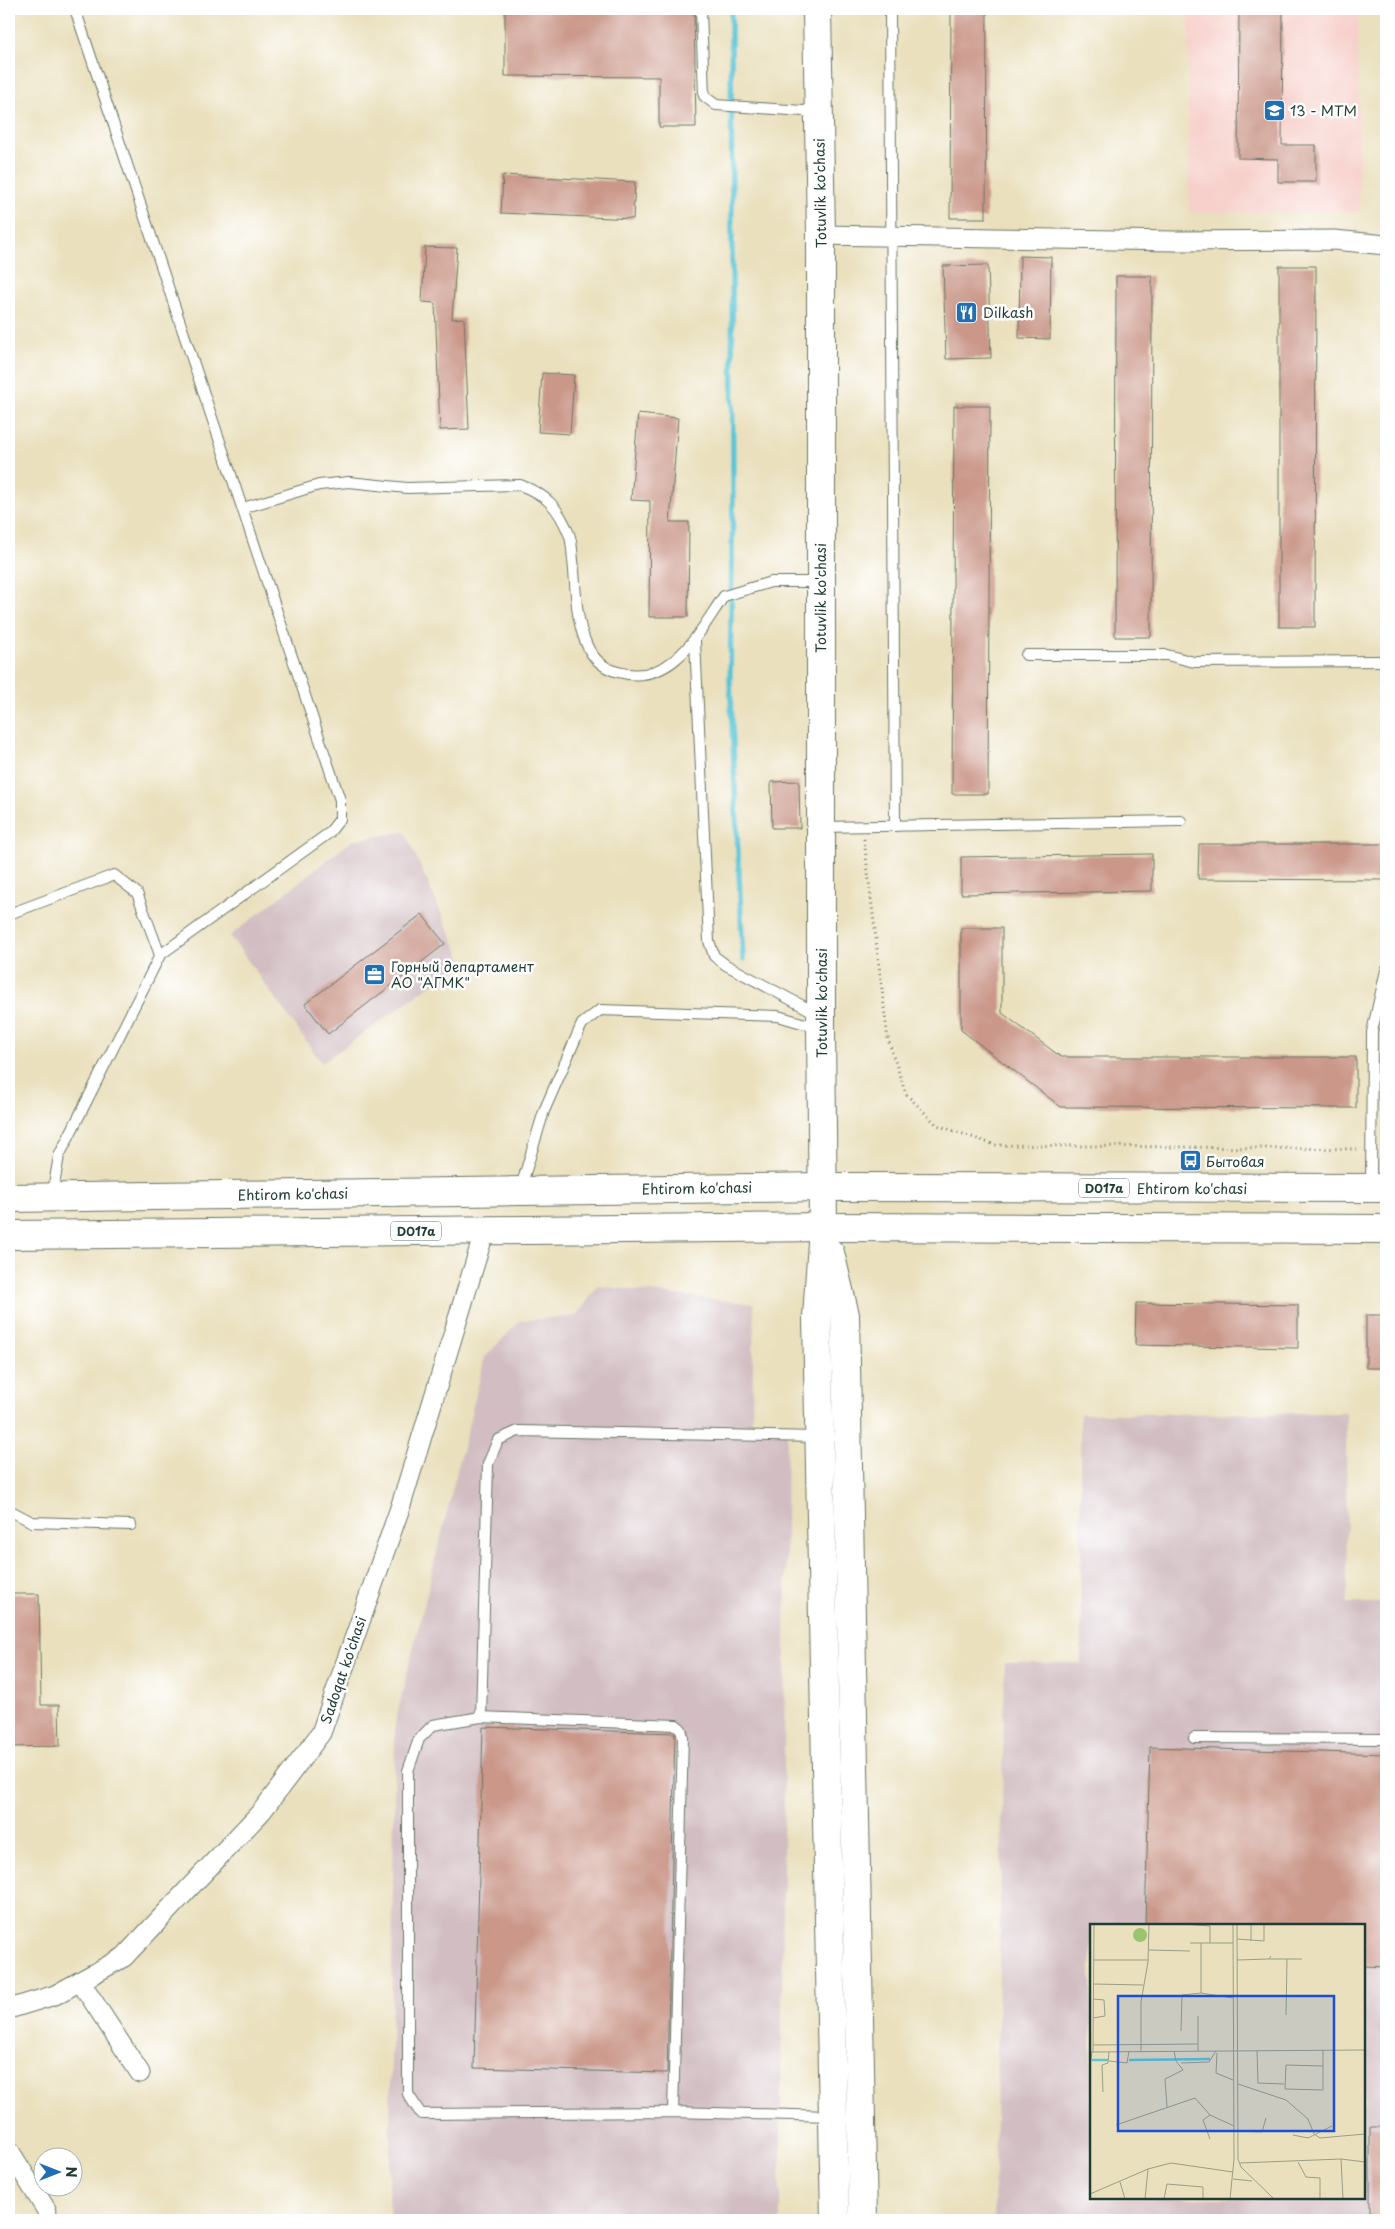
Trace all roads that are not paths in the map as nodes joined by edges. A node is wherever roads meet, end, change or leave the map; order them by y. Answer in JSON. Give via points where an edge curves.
{"nodes":[{"id":1,"x":75,"y":9,"type":"edge"},
{"id":2,"x":701,"y":9,"type":"edge"},
{"id":3,"x":818,"y":9,"type":"edge"},
{"id":4,"x":890,"y":9,"type":"edge"},
{"id":5,"x":819,"y":112,"type":"junction"},
{"id":6,"x":821,"y":235,"type":"junction"},
{"id":7,"x":892,"y":236,"type":"junction"},
{"id":8,"x":1386,"y":245,"type":"edge"},
{"id":9,"x":243,"y":508,"type":"junction"},
{"id":10,"x":820,"y":582,"type":"junction"},
{"id":11,"x":695,"y":641,"type":"junction"},
{"id":12,"x":1026,"y":655,"type":"dead end"},
{"id":13,"x":1386,"y":661,"type":"edge"},
{"id":14,"x":1181,"y":821,"type":"dead end"},
{"id":15,"x":895,"y":826,"type":"junction"},
{"id":16,"x":821,"y":827,"type":"junction"},
{"id":17,"x":9,"y":914,"type":"edge"},
{"id":18,"x":160,"y":955,"type":"junction"},
{"id":19,"x":1386,"y":970,"type":"edge"},
{"id":20,"x":821,"y":1022,"type":"junction"},
{"id":21,"x":822,"y":1187,"type":"junction"},
{"id":22,"x":1378,"y":1188,"type":"edge"},
{"id":23,"x":520,"y":1191,"type":"junction"},
{"id":24,"x":52,"y":1197,"type":"junction"},
{"id":25,"x":9,"y":1198,"type":"edge"},
{"id":26,"x":824,"y":1227,"type":"junction"},
{"id":27,"x":1386,"y":1229,"type":"edge"},
{"id":28,"x":485,"y":1230,"type":"junction"},
{"id":29,"x":9,"y":1235,"type":"edge"},
{"id":30,"x":820,"y":1437,"type":"junction"},
{"id":31,"x":9,"y":1510,"type":"edge"},
{"id":32,"x":131,"y":1524,"type":"dead end"},
{"id":33,"x":481,"y":1717,"type":"junction"},
{"id":34,"x":1194,"y":1738,"type":"dead end"},
{"id":35,"x":1386,"y":1739,"type":"edge"},
{"id":36,"x":80,"y":1981,"type":"junction"},
{"id":37,"x":9,"y":2008,"type":"edge"},
{"id":38,"x":140,"y":2073,"type":"dead end"},
{"id":39,"x":673,"y":2112,"type":"junction"},
{"id":40,"x":833,"y":2116,"type":"junction"},
{"id":41,"x":9,"y":2150,"type":"edge"},
{"id":42,"x":47,"y":2211,"type":"dead end"},
{"id":43,"x":835,"y":2220,"type":"edge"},
{"id":44,"x":863,"y":2220,"type":"edge"}],
"edges":[{"from":1,"to":9,"type":"lane"},
{"from":2,"to":5,"type":"lane","via":[[704,96],[716,105]]},
{"from":3,"to":5,"type":"main road","name":"Totuvlik ko'chasi"},
{"from":4,"to":7,"type":"lane"},
{"from":5,"to":6,"type":"main road","name":"Totuvlik ko'chasi"},
{"from":6,"to":7,"type":"street"},
{"from":6,"to":10,"type":"main road","name":"Totuvlik ko'chasi"},
{"from":7,"to":8,"type":"street","via":[[1334,240]]},
{"from":7,"to":15,"type":"lane"},
{"from":9,"to":11,"type":"lane","via":[[319,484],[349,482],[408,488],[520,485],[537,491],[556,507],[570,536],[578,611],[585,642],[596,660],[610,670],[628,675],[653,672],[673,662]]},
{"from":9,"to":18,"type":"lane","via":[[340,800],[340,819],[329,833]]},
{"from":10,"to":11,"type":"lane","via":[[771,582],[724,596]]},
{"from":10,"to":16,"type":"main road","name":"Totuvlik ko'chasi"},
{"from":11,"to":20,"type":"lane","via":[[709,941],[714,956]]},
{"from":12,"to":13,"type":"lane","via":[[1167,655],[1194,662]]},
{"from":14,"to":15,"type":"lane"},
{"from":15,"to":16,"type":"lane"},
{"from":16,"to":20,"type":"main road","name":"Totuvlik ko'chasi"},
{"from":17,"to":18,"type":"lane","via":[[114,875],[137,893]]},
{"from":18,"to":24,"type":"lane","via":[[60,1156]]},
{"from":19,"to":22,"type":"lane","via":[[1372,1032],[1371,1150]]},
{"from":20,"to":21,"type":"main road","name":"Totuvlik ko'chasi"},
{"from":20,"to":23,"type":"lane","via":[[778,1016],[600,1010],[582,1024],[544,1111]]},
{"from":21,"to":22,"type":"main road","name":"Ehtirom ko'chasi","number":"D017a"},
{"from":21,"to":23,"type":"main road","name":"Ehtirom ko'chasi","number":"D017a"},
{"from":21,"to":26,"type":"main road","name":"Totuvlik ko'chasi"},
{"from":23,"to":24,"type":"main road","name":"Ehtirom ko'chasi","number":"D017a"},
{"from":24,"to":25,"type":"main road","name":"Ehtirom ko'chasi","number":"D017a"},
{"from":26,"to":27,"type":"main road","number":"D017a"},
{"from":26,"to":28,"type":"main road","number":"D017a"},
{"from":26,"to":30,"type":"main road","via":[[817,1317]]},
{"from":26,"to":44,"type":"main road","via":[[845,1316]]},
{"from":28,"to":29,"type":"main road","number":"D017a"},
{"from":28,"to":36,"type":"street","name":"Sadoqat ko'chasi","via":[[401,1505],[321,1733],[262,1810],[124,1957]]},
{"from":30,"to":33,"type":"lane","via":[[518,1431],[498,1440],[488,1464]]},
{"from":30,"to":40,"type":"main road"},
{"from":31,"to":32,"type":"lane","via":[[32,1522]]},
{"from":33,"to":39,"type":"lane","via":[[676,1725],[681,1729]]},
{"from":33,"to":39,"type":"lane","via":[[433,1724],[419,1739],[408,1771],[408,2094],[421,2114]]},
{"from":34,"to":35,"type":"lane"},
{"from":36,"to":37,"type":"street","name":"Sadoqat ko'chasi","via":[[55,1995]]},
{"from":36,"to":38,"type":"street"},
{"from":39,"to":40,"type":"lane"},
{"from":40,"to":43,"type":"main road"},
{"from":41,"to":42,"type":"street"}]}
